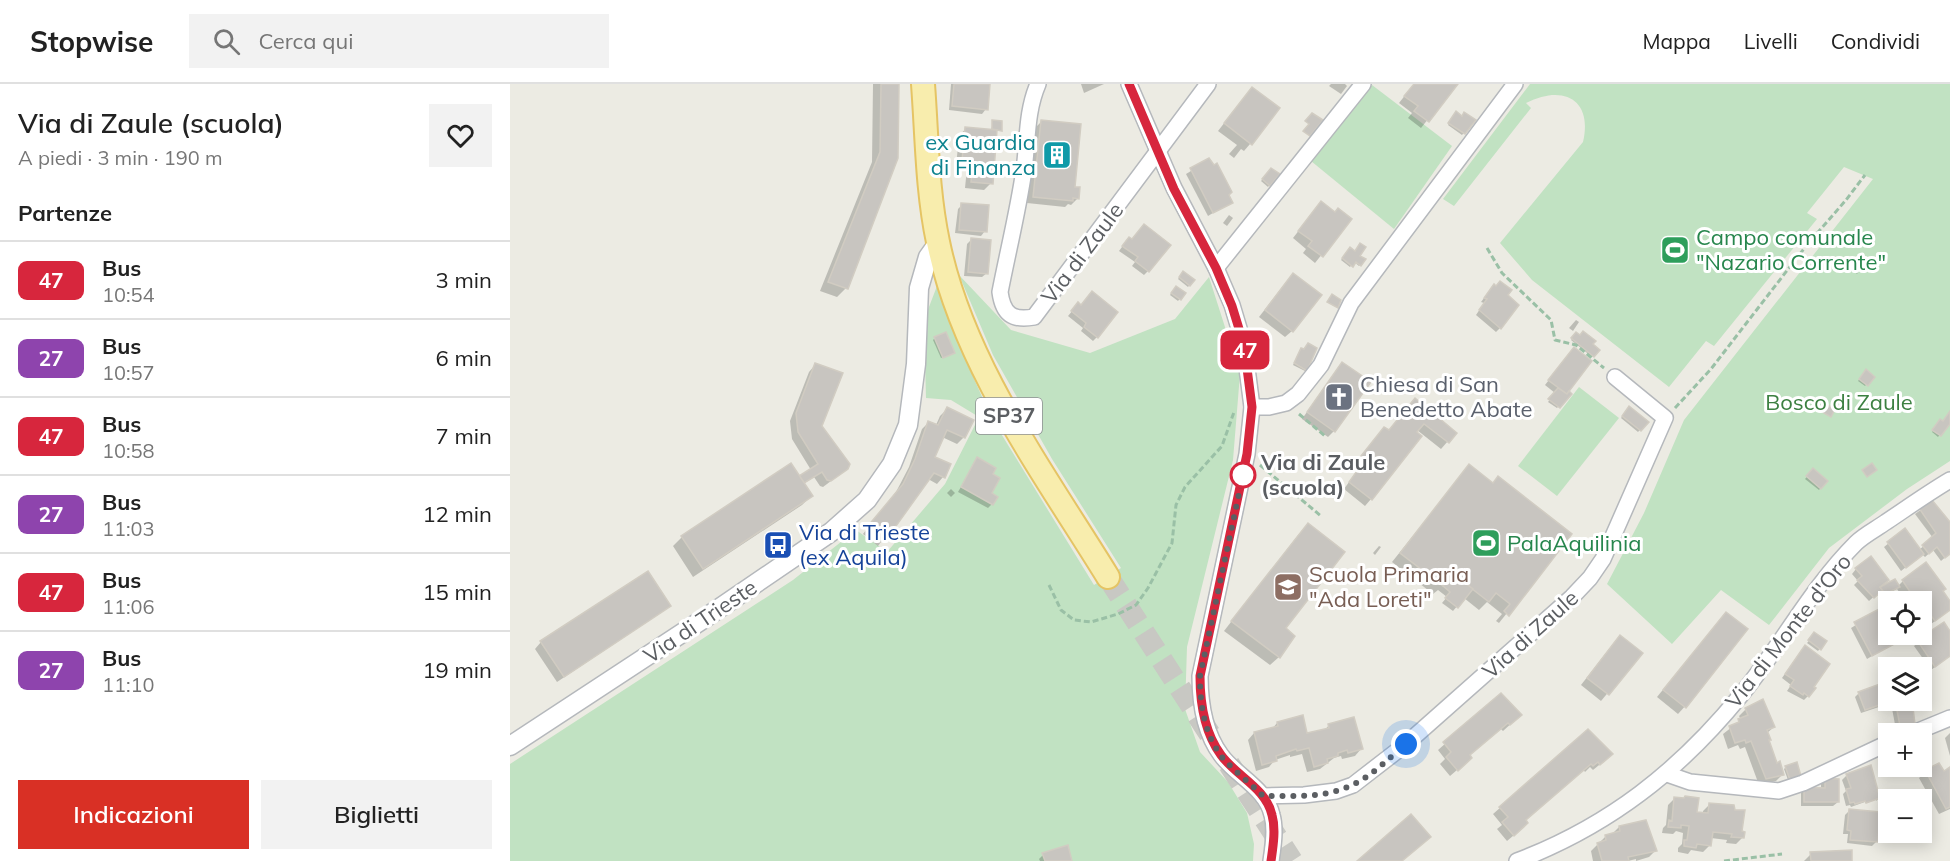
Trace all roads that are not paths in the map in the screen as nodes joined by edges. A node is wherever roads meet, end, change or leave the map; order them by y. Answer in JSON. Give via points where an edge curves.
{"nodes":[{"id":1,"x":924,"y":84,"type":"edge"},
{"id":2,"x":1038,"y":84,"type":"edge"},
{"id":3,"x":1129,"y":84,"type":"edge"},
{"id":4,"x":1208,"y":84,"type":"edge"},
{"id":5,"x":1363,"y":84,"type":"edge"},
{"id":6,"x":1515,"y":84,"type":"edge"},
{"id":7,"x":1158,"y":152,"type":"junction"},
{"id":8,"x":938,"y":243,"type":"junction"},
{"id":9,"x":1216,"y":268,"type":"junction"},
{"id":10,"x":1615,"y":377,"type":"road end"},
{"id":11,"x":1252,"y":407,"type":"junction"},
{"id":12,"x":1950,"y":480,"type":"edge"},
{"id":13,"x":1108,"y":577,"type":"tunnel mouth"},
{"id":14,"x":1950,"y":718,"type":"edge"},
{"id":15,"x":1932,"y":725,"type":"edge"},
{"id":16,"x":510,"y":746,"type":"edge"},
{"id":17,"x":1878,"y":748,"type":"edge"},
{"id":18,"x":1666,"y":774,"type":"junction"},
{"id":19,"x":1263,"y":796,"type":"junction"},
{"id":20,"x":1271,"y":861,"type":"edge"},
{"id":21,"x":1517,"y":861,"type":"edge"}],
"edges":[{"from":1,"to":8,"type":"main road","number":"SP37","via":[[931,198]]},
{"from":2,"to":7,"type":"street","name":"Via di Zaule","via":[[1029,110],[1018,206],[1000,292],[1009,315],[1021,319],[1034,317]]},
{"from":3,"to":7,"type":"street"},
{"from":4,"to":7,"type":"street","name":"Via di Zaule"},
{"from":5,"to":9,"type":"street"},
{"from":6,"to":11,"type":"street","via":[[1351,303],[1321,365],[1292,399],[1269,407]]},
{"from":7,"to":9,"type":"street"},
{"from":8,"to":13,"type":"main road","number":"SP37","via":[[985,373]]},
{"from":8,"to":16,"type":"street","name":"Via di Trieste","via":[[928,257],[919,288],[916,364],[908,425],[892,464],[867,500],[831,532]]},
{"from":9,"to":11,"type":"street","via":[[1244,345]]},
{"from":10,"to":19,"type":"street","name":"Via di Zaule","via":[[1665,418],[1604,559],[1590,578],[1406,744],[1353,785],[1304,795]]},
{"from":11,"to":19,"type":"street","via":[[1247,454],[1200,676],[1200,703],[1205,724],[1221,756]]},
{"from":12,"to":18,"type":"street","name":"Via di Monte d'Oro","via":[[1858,541],[1826,575],[1741,695]]},
{"from":14,"to":15,"type":"street"},
{"from":17,"to":18,"type":"street","via":[[1779,790],[1690,782]]},
{"from":18,"to":21,"type":"street","name":"Via di Monte d'Oro","via":[[1622,808],[1576,835]]},
{"from":19,"to":20,"type":"street","via":[[1272,814]]}]}
